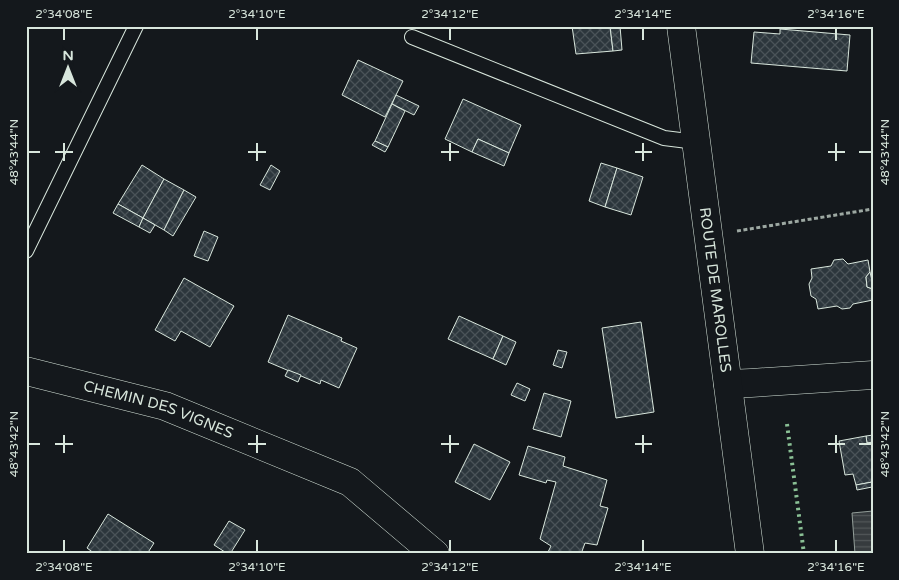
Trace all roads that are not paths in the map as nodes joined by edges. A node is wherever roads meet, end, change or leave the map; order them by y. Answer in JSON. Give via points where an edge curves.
{"nodes":[{"id":1,"x":136,"y":26,"type":"edge"},
{"id":2,"x":681,"y":26,"type":"edge"},
{"id":3,"x":412,"y":37,"type":"dead end"},
{"id":4,"x":696,"y":142,"type":"junction"},
{"id":5,"x":26,"y":251,"type":"edge"},
{"id":6,"x":26,"y":371,"type":"edge"},
{"id":7,"x":873,"y":375,"type":"edge"},
{"id":8,"x":728,"y":384,"type":"junction"},
{"id":9,"x":435,"y":554,"type":"edge"},
{"id":10,"x":750,"y":554,"type":"edge"}],
"edges":[{"from":1,"to":5,"type":"lane"},
{"from":2,"to":4,"type":"street","name":"ROUTE DE MAROLLES"},
{"from":3,"to":4,"type":"lane","via":[[664,138]]},
{"from":4,"to":8,"type":"street","name":"ROUTE DE MAROLLES"},
{"from":6,"to":9,"type":"street","name":"CHEMIN DES VIGNES","via":[[165,406],[350,482]]},
{"from":7,"to":8,"type":"street"},
{"from":8,"to":10,"type":"street","name":"ROUTE DE MAROLLES"}]}
